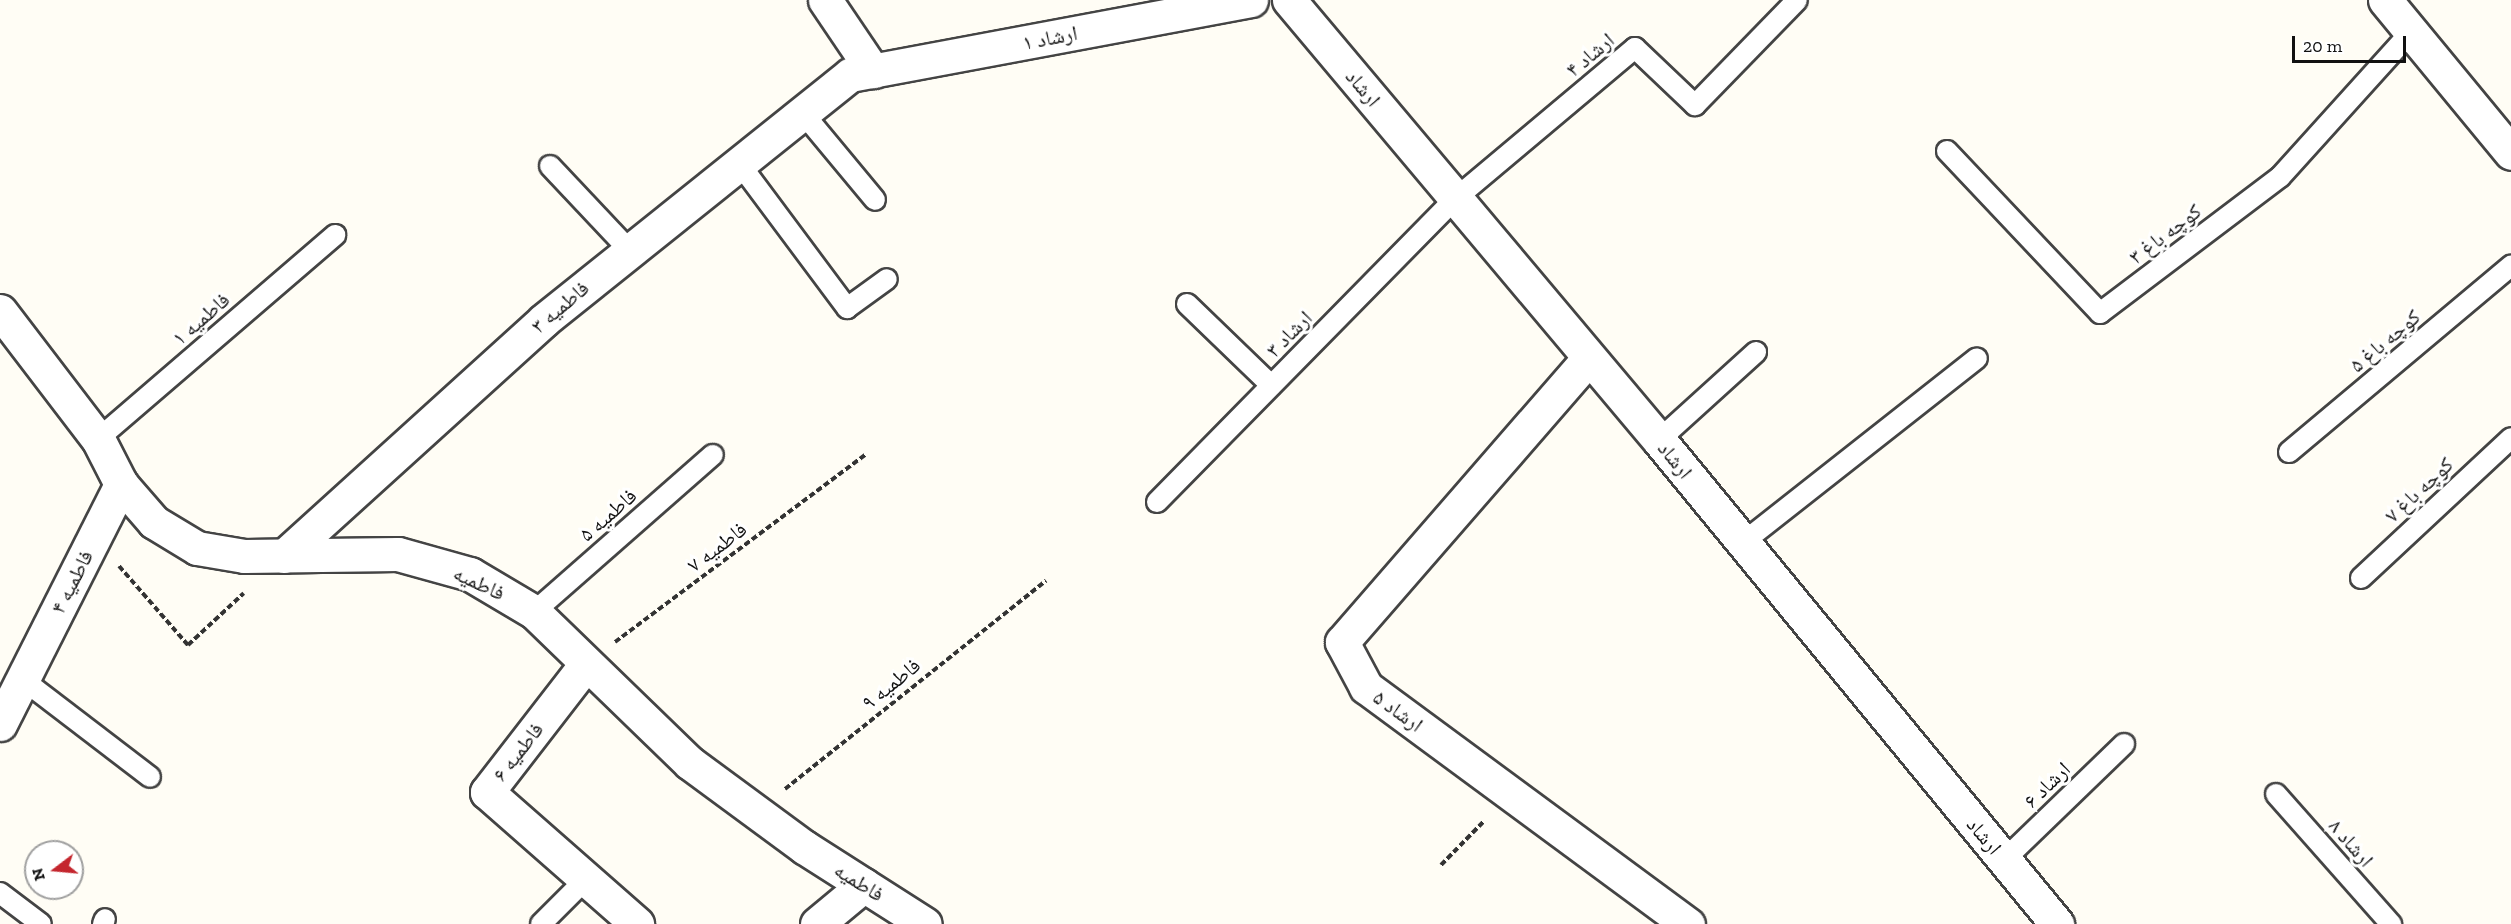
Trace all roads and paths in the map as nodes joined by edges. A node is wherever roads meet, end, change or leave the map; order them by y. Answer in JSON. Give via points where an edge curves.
{"nodes":[{"id":1,"x":825,"y":0,"type":"edge"},
{"id":2,"x":1251,"y":0,"type":"edge"},
{"id":3,"x":1289,"y":0,"type":"edge"},
{"id":4,"x":1797,"y":0,"type":"edge"},
{"id":5,"x":2385,"y":0,"type":"edge"},
{"id":6,"x":2411,"y":32,"type":"junction"},
{"id":7,"x":861,"y":73,"type":"junction"},
{"id":8,"x":802,"y":112,"type":"junction"},
{"id":9,"x":1947,"y":151,"type":"dead end"},
{"id":10,"x":2511,"y":153,"type":"edge"},
{"id":11,"x":739,"y":163,"type":"junction"},
{"id":12,"x":550,"y":166,"type":"dead end"},
{"id":13,"x":1455,"y":199,"type":"junction"},
{"id":14,"x":875,"y":200,"type":"dead end"},
{"id":15,"x":335,"y":236,"type":"dead end"},
{"id":16,"x":630,"y":251,"type":"junction"},
{"id":17,"x":2511,"y":266,"type":"edge"},
{"id":18,"x":887,"y":279,"type":"dead end"},
{"id":19,"x":1187,"y":304,"type":"dead end"},
{"id":20,"x":0,"y":311,"type":"edge"},
{"id":21,"x":1756,"y":352,"type":"dead end"},
{"id":22,"x":1977,"y":358,"type":"dead end"},
{"id":23,"x":1588,"y":359,"type":"junction"},
{"id":24,"x":1271,"y":385,"type":"junction"},
{"id":25,"x":2511,"y":438,"type":"edge"},
{"id":26,"x":99,"y":439,"type":"junction"},
{"id":27,"x":1659,"y":440,"type":"junction"},
{"id":28,"x":2289,"y":452,"type":"dead end"},
{"id":29,"x":866,"y":453,"type":"dead end"},
{"id":30,"x":713,"y":455,"type":"dead end"},
{"id":31,"x":121,"y":484,"type":"junction"},
{"id":32,"x":1157,"y":502,"type":"dead end"},
{"id":33,"x":94,"y":537,"type":"junction"},
{"id":34,"x":1741,"y":544,"type":"junction"},
{"id":35,"x":284,"y":556,"type":"junction"},
{"id":36,"x":2361,"y":578,"type":"dead end"},
{"id":37,"x":1046,"y":581,"type":"dead end"},
{"id":38,"x":534,"y":612,"type":"junction"},
{"id":39,"x":586,"y":664,"type":"junction"},
{"id":40,"x":22,"y":679,"type":"junction"},
{"id":41,"x":0,"y":724,"type":"edge"},
{"id":42,"x":2124,"y":744,"type":"dead end"},
{"id":43,"x":150,"y":777,"type":"dead end"},
{"id":44,"x":1511,"y":794,"type":"junction"},
{"id":45,"x":2276,"y":794,"type":"dead end"},
{"id":46,"x":756,"y":812,"type":"junction"},
{"id":47,"x":2004,"y":860,"type":"junction"},
{"id":48,"x":1441,"y":865,"type":"dead end"},
{"id":49,"x":586,"y":879,"type":"junction"},
{"id":50,"x":864,"y":885,"type":"junction"},
{"id":51,"x":0,"y":893,"type":"edge"},
{"id":52,"x":41,"y":924,"type":"edge"},
{"id":53,"x":540,"y":924,"type":"edge"},
{"id":54,"x":637,"y":924,"type":"edge"},
{"id":55,"x":818,"y":924,"type":"edge"},
{"id":56,"x":925,"y":924,"type":"edge"},
{"id":57,"x":1688,"y":924,"type":"edge"},
{"id":58,"x":2057,"y":924,"type":"edge"},
{"id":59,"x":2391,"y":924,"type":"edge"}],
"edges":[{"from":1,"to":7,"type":"street"},
{"from":2,"to":7,"type":"street","name":"ارشاد ۱"},
{"from":3,"to":13,"type":"street","name":"ارشاد"},
{"from":4,"to":13,"type":"lane","name":"ارشاد ۴","via":[[1695,105],[1635,48]]},
{"from":5,"to":6,"type":"street"},
{"from":6,"to":9,"type":"lane","name":"کوچه باغ ۳","via":[[2280,177],[2100,313]]},
{"from":6,"to":10,"type":"street"},
{"from":7,"to":8,"type":"street","name":"فاطمیه ۳"},
{"from":8,"to":11,"type":"street","name":"فاطمیه ۳"},
{"from":8,"to":14,"type":"lane"},
{"from":11,"to":16,"type":"street","name":"فاطمیه ۳"},
{"from":11,"to":18,"type":"lane","via":[[847,308]]},
{"from":12,"to":16,"type":"lane"},
{"from":13,"to":23,"type":"street","name":"ارشاد"},
{"from":13,"to":24,"type":"lane","name":"ارشاد ۳"},
{"from":15,"to":26,"type":"lane","name":"فاطمیه ۱"},
{"from":16,"to":35,"type":"street","name":"فاطمیه ۳","via":[[543,320]]},
{"from":17,"to":28,"type":"lane","name":"کوچه باغ ۵"},
{"from":19,"to":24,"type":"lane"},
{"from":20,"to":26,"type":"street","name":"فاطمیه"},
{"from":21,"to":27,"type":"lane"},
{"from":22,"to":34,"type":"lane"},
{"from":23,"to":27,"type":"street","name":"ارشاد"},
{"from":23,"to":44,"type":"street","name":"ارشاد ۵","via":[[1342,642],[1366,687]]},
{"from":24,"to":32,"type":"lane","name":"ارشاد ۳"},
{"from":25,"to":36,"type":"lane","name":"کوچه باغ ۷"},
{"from":26,"to":31,"type":"street","name":"فاطمیه"},
{"from":27,"to":34,"type":"street","name":"ارشاد"},
{"from":29,"to":39,"type":"path","name":"فاطمیه ۷"},
{"from":30,"to":38,"type":"lane","name":"فاطمیه ۵"},
{"from":31,"to":33,"type":"street","name":"فاطمیه ۴"},
{"from":31,"to":35,"type":"street","name":"فاطمیه","via":[[154,522],[197,548],[244,556]]},
{"from":33,"to":35,"type":"path","via":[[188,645]]},
{"from":33,"to":40,"type":"street","name":"فاطمیه ۴"},
{"from":34,"to":47,"type":"street","name":"ارشاد"},
{"from":35,"to":38,"type":"street","name":"فاطمیه","via":[[398,554],[470,574]]},
{"from":37,"to":46,"type":"path","name":"فاطمیه ۹"},
{"from":38,"to":39,"type":"street","name":"فاطمیه"},
{"from":39,"to":46,"type":"street","name":"فاطمیه","via":[[690,763]]},
{"from":39,"to":49,"type":"street","name":"فاطمیه ۶","via":[[487,792]]},
{"from":40,"to":41,"type":"street","name":"فاطمیه ۴"},
{"from":40,"to":43,"type":"lane"},
{"from":42,"to":47,"type":"lane","name":"ارشاد ۶"},
{"from":44,"to":48,"type":"path"},
{"from":44,"to":57,"type":"street","name":"ارشاد ۵"},
{"from":45,"to":59,"type":"lane","name":"ارشاد ۸"},
{"from":46,"to":50,"type":"street","name":"فاطمیه"},
{"from":47,"to":58,"type":"street","name":"ارشاد"},
{"from":49,"to":53,"type":"lane"},
{"from":49,"to":54,"type":"street"},
{"from":50,"to":55,"type":"street"},
{"from":50,"to":56,"type":"street","name":"فاطمیه"},
{"from":51,"to":52,"type":"lane"}]}
